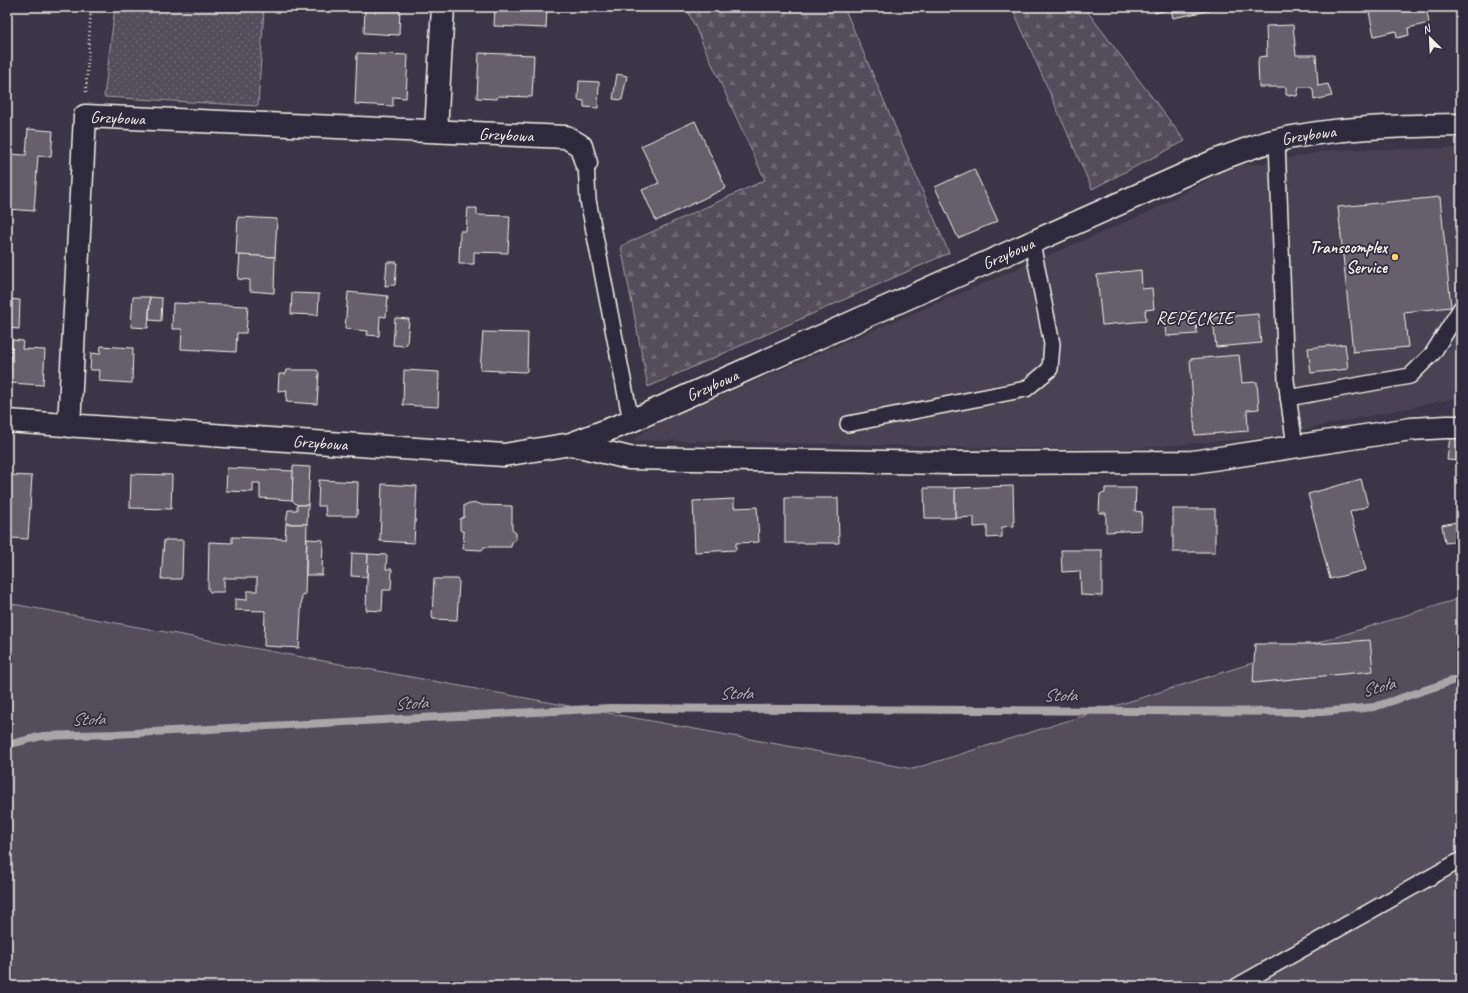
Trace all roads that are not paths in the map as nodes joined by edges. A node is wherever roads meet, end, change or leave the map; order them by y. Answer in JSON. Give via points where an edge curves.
{"nodes":[{"id":1,"x":443,"y":7,"type":"edge"},
{"id":2,"x":1461,"y":125,"type":"edge"},
{"id":3,"x":436,"y":131,"type":"junction"},
{"id":4,"x":1277,"y":141,"type":"junction"},
{"id":5,"x":586,"y":163,"type":"joint"},
{"id":6,"x":1032,"y":242,"type":"junction"},
{"id":7,"x":1461,"y":308,"type":"edge"},
{"id":8,"x":1288,"y":398,"type":"junction"},
{"id":9,"x":7,"y":421,"type":"edge"},
{"id":10,"x":631,"y":421,"type":"junction"},
{"id":11,"x":848,"y":424,"type":"dead end"},
{"id":12,"x":69,"y":426,"type":"junction"},
{"id":13,"x":1461,"y":427,"type":"edge"},
{"id":14,"x":571,"y":444,"type":"junction"},
{"id":15,"x":1296,"y":447,"type":"junction"},
{"id":16,"x":1461,"y":860,"type":"edge"},
{"id":17,"x":1237,"y":986,"type":"edge"}],
"edges":[{"from":1,"to":3,"type":"street"},
{"from":2,"to":4,"type":"street","name":"Grzybowa","via":[[1390,126],[1324,132]]},
{"from":3,"to":5,"type":"street","name":"Grzybowa","via":[[566,137],[581,146]]},
{"from":3,"to":12,"type":"street","name":"Grzybowa","via":[[85,116]]},
{"from":4,"to":6,"type":"street","name":"Grzybowa","via":[[1217,160]]},
{"from":4,"to":8,"type":"lane"},
{"from":5,"to":10,"type":"lane","via":[[588,200]]},
{"from":6,"to":10,"type":"street","name":"Grzybowa"},
{"from":6,"to":11,"type":"lane","via":[[1052,344],[1050,369],[1026,389]]},
{"from":7,"to":8,"type":"lane","via":[[1433,352],[1410,376]]},
{"from":8,"to":15,"type":"lane"},
{"from":9,"to":12,"type":"street","name":"Grzybowa"},
{"from":10,"to":14,"type":"street","name":"Grzybowa"},
{"from":12,"to":14,"type":"street","name":"Grzybowa","via":[[504,455]]},
{"from":13,"to":15,"type":"street","name":"Grzybowa","via":[[1411,429]]},
{"from":14,"to":15,"type":"street","name":"Grzybowa","via":[[629,458],[952,463],[1193,462]]},
{"from":16,"to":17,"type":"lane"}]}
